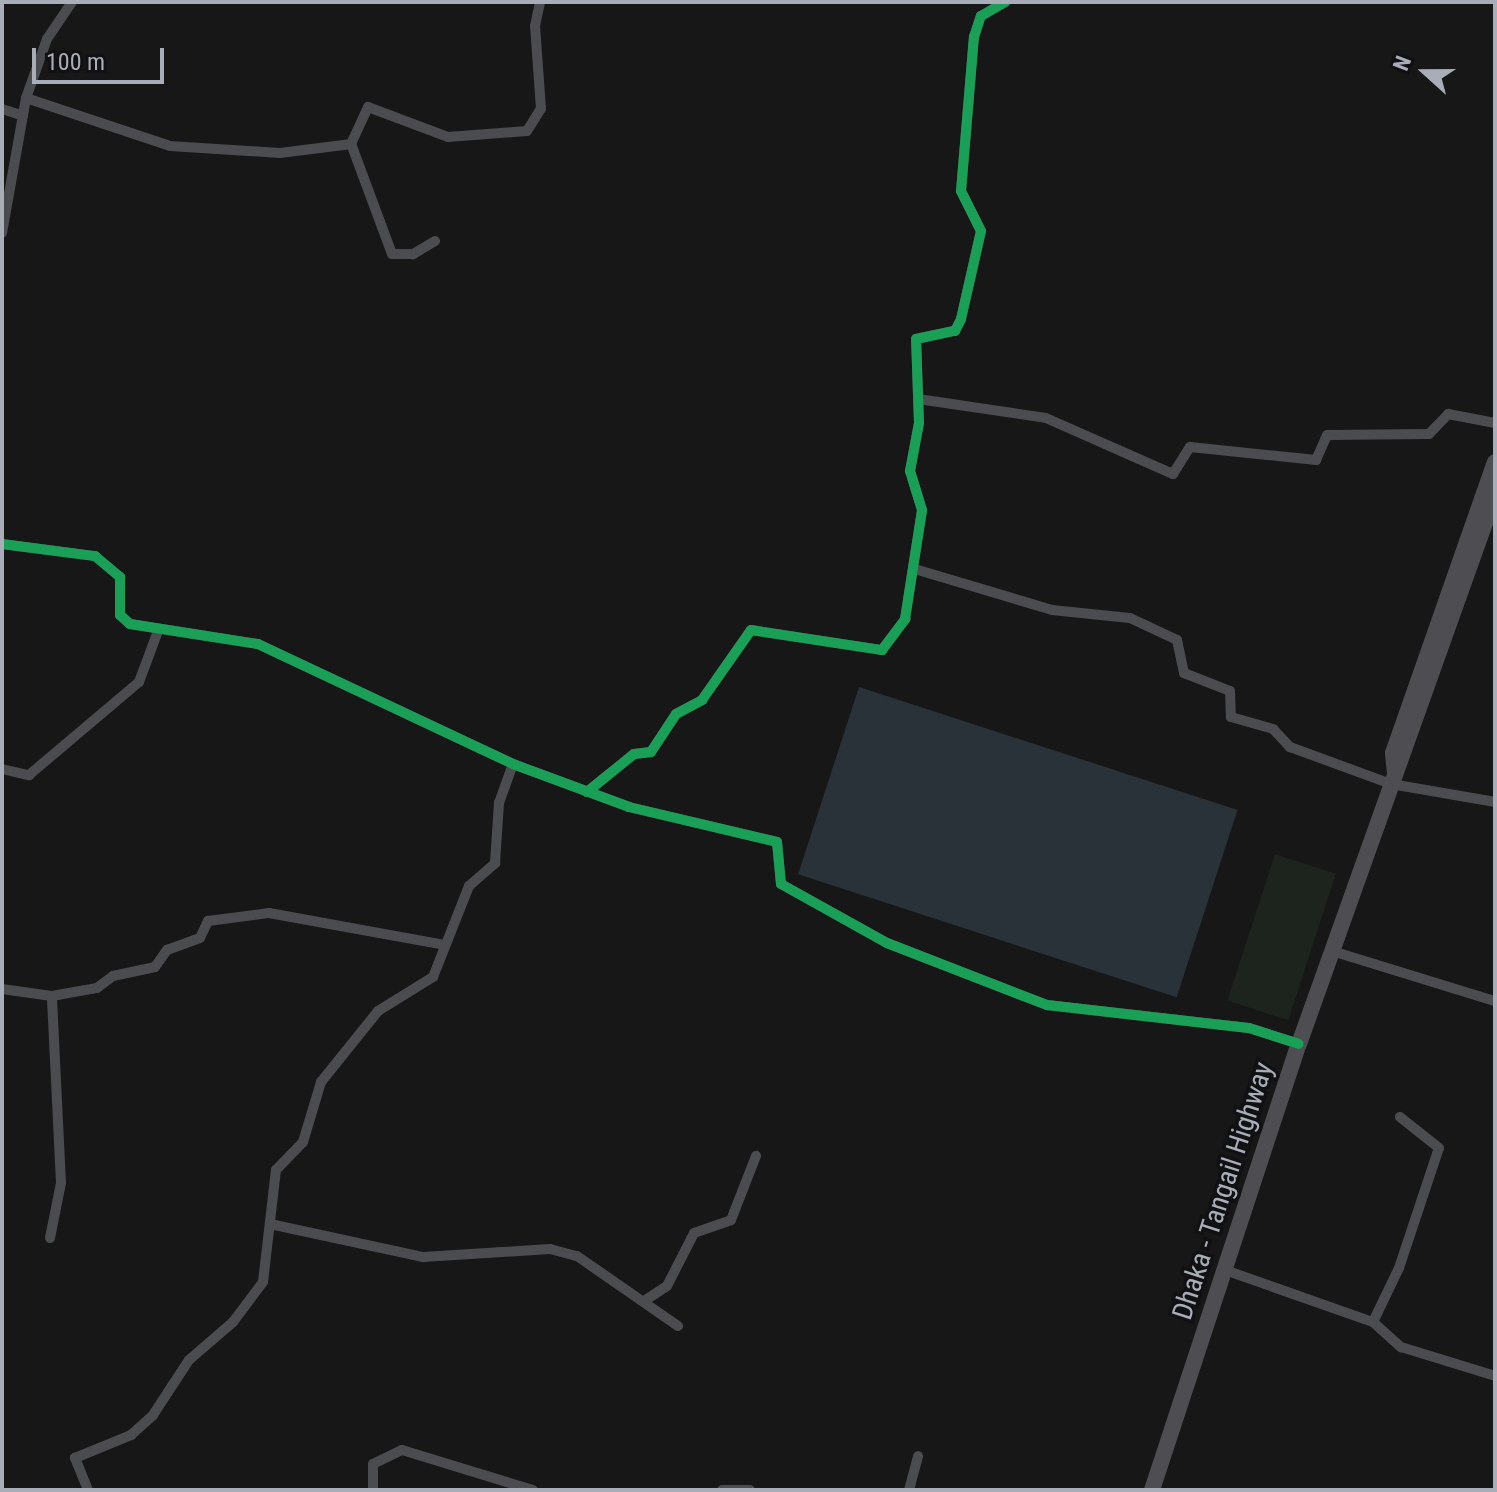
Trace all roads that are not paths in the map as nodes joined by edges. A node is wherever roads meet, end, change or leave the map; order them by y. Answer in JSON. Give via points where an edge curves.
{"nodes":[{"id":1,"x":72,"y":2,"type":"edge"},
{"id":2,"x":540,"y":2,"type":"edge"},
{"id":3,"x":1005,"y":2,"type":"edge"},
{"id":4,"x":26,"y":98,"type":"junction"},
{"id":5,"x":2,"y":109,"type":"edge"},
{"id":6,"x":23,"y":116,"type":"junction"},
{"id":7,"x":351,"y":144,"type":"junction"},
{"id":8,"x":2,"y":233,"type":"edge"},
{"id":9,"x":435,"y":241,"type":"dead end"},
{"id":10,"x":918,"y":399,"type":"junction"},
{"id":11,"x":1495,"y":423,"type":"edge"},
{"id":12,"x":1495,"y":462,"type":"edge"},
{"id":13,"x":1495,"y":495,"type":"edge"},
{"id":14,"x":2,"y":544,"type":"edge"},
{"id":15,"x":918,"y":570,"type":"junction"},
{"id":16,"x":158,"y":631,"type":"junction"},
{"id":17,"x":513,"y":764,"type":"junction"},
{"id":18,"x":2,"y":769,"type":"edge"},
{"id":19,"x":1393,"y":778,"type":"junction"},
{"id":20,"x":587,"y":792,"type":"junction"},
{"id":21,"x":1495,"y":802,"type":"edge"},
{"id":22,"x":440,"y":944,"type":"junction"},
{"id":23,"x":1332,"y":951,"type":"junction"},
{"id":24,"x":2,"y":989,"type":"edge"},
{"id":25,"x":52,"y":996,"type":"junction"},
{"id":26,"x":1495,"y":1001,"type":"edge"},
{"id":27,"x":1299,"y":1044,"type":"junction"},
{"id":28,"x":1400,"y":1117,"type":"dead end"},
{"id":29,"x":756,"y":1156,"type":"dead end"},
{"id":30,"x":270,"y":1224,"type":"junction"},
{"id":31,"x":50,"y":1238,"type":"dead end"},
{"id":32,"x":1225,"y":1270,"type":"junction"},
{"id":33,"x":644,"y":1301,"type":"junction"},
{"id":34,"x":1373,"y":1322,"type":"junction"},
{"id":35,"x":678,"y":1326,"type":"dead end"},
{"id":36,"x":1495,"y":1376,"type":"edge"},
{"id":37,"x":918,"y":1456,"type":"dead end"},
{"id":38,"x":88,"y":1490,"type":"edge"},
{"id":39,"x":373,"y":1490,"type":"edge"},
{"id":40,"x":533,"y":1490,"type":"edge"},
{"id":41,"x":722,"y":1490,"type":"edge"},
{"id":42,"x":750,"y":1490,"type":"edge"},
{"id":43,"x":909,"y":1490,"type":"edge"},
{"id":44,"x":1152,"y":1490,"type":"edge"}],
"edges":[{"from":1,"to":4,"type":"street","via":[[47,39]]},
{"from":2,"to":7,"type":"street","via":[[541,109],[527,131],[448,137],[368,107]]},
{"from":3,"to":10,"type":"street","via":[[981,16],[974,37],[961,191],[963,205],[980,221],[977,246],[955,331],[916,339]]},
{"from":4,"to":6,"type":"street"},
{"from":4,"to":7,"type":"street","via":[[170,146],[280,153]]},
{"from":5,"to":6,"type":"street"},
{"from":6,"to":8,"type":"street"},
{"from":7,"to":9,"type":"street","via":[[392,254],[413,254]]},
{"from":10,"to":11,"type":"street","via":[[1046,418],[1173,474],[1190,447],[1316,460],[1327,435],[1429,434],[1448,414]]},
{"from":10,"to":15,"type":"street","via":[[910,471],[922,510]]},
{"from":12,"to":19,"type":"highway","name":"Dhaka - Tangail Highway","via":[[1393,753]]},
{"from":13,"to":19,"type":"highway","name":"Dhaka - Tangail Highway"},
{"from":14,"to":16,"type":"street","via":[[95,556],[120,577],[120,615]]},
{"from":15,"to":19,"type":"street","via":[[1052,610],[1130,618],[1177,640],[1184,673],[1230,691],[1231,717]]},
{"from":15,"to":20,"type":"street","via":[[905,619],[882,650],[751,630],[702,700],[676,714],[651,752],[634,754]]},
{"from":16,"to":17,"type":"street","via":[[258,644]]},
{"from":16,"to":18,"type":"street","via":[[150,663],[128,692],[29,775]]},
{"from":17,"to":20,"type":"street"},
{"from":17,"to":22,"type":"street","via":[[499,803],[495,863],[473,880]]},
{"from":19,"to":21,"type":"street"},
{"from":19,"to":23,"type":"highway","name":"Dhaka - Tangail Highway"},
{"from":20,"to":27,"type":"street","via":[[777,842],[781,884],[794,893],[887,943],[1047,1005],[1249,1028]]},
{"from":22,"to":25,"type":"street","via":[[277,912],[214,920],[197,941],[167,950],[155,967]]},
{"from":22,"to":30,"type":"street","via":[[430,981],[378,1011],[316,1089],[303,1142],[276,1170]]},
{"from":23,"to":26,"type":"street"},
{"from":23,"to":27,"type":"highway","name":"Dhaka - Tangail Highway"},
{"from":24,"to":25,"type":"street"},
{"from":25,"to":31,"type":"street","via":[[61,1183]]},
{"from":27,"to":32,"type":"highway","name":"Dhaka - Tangail Highway"},
{"from":28,"to":34,"type":"street","via":[[1439,1148],[1399,1268]]},
{"from":29,"to":33,"type":"street","via":[[729,1223],[712,1221],[694,1233],[667,1286]]},
{"from":30,"to":33,"type":"street","via":[[423,1257],[550,1249],[577,1256]]},
{"from":30,"to":38,"type":"street","via":[[264,1278],[233,1322],[189,1360],[153,1415],[131,1435],[75,1458]]},
{"from":32,"to":34,"type":"street"},
{"from":32,"to":44,"type":"highway","name":"Dhaka - Tangail Highway"},
{"from":33,"to":35,"type":"street"},
{"from":34,"to":36,"type":"street","via":[[1401,1347]]},
{"from":37,"to":43,"type":"street"},
{"from":39,"to":40,"type":"street","via":[[373,1464],[402,1450]]},
{"from":41,"to":42,"type":"street"}]}
